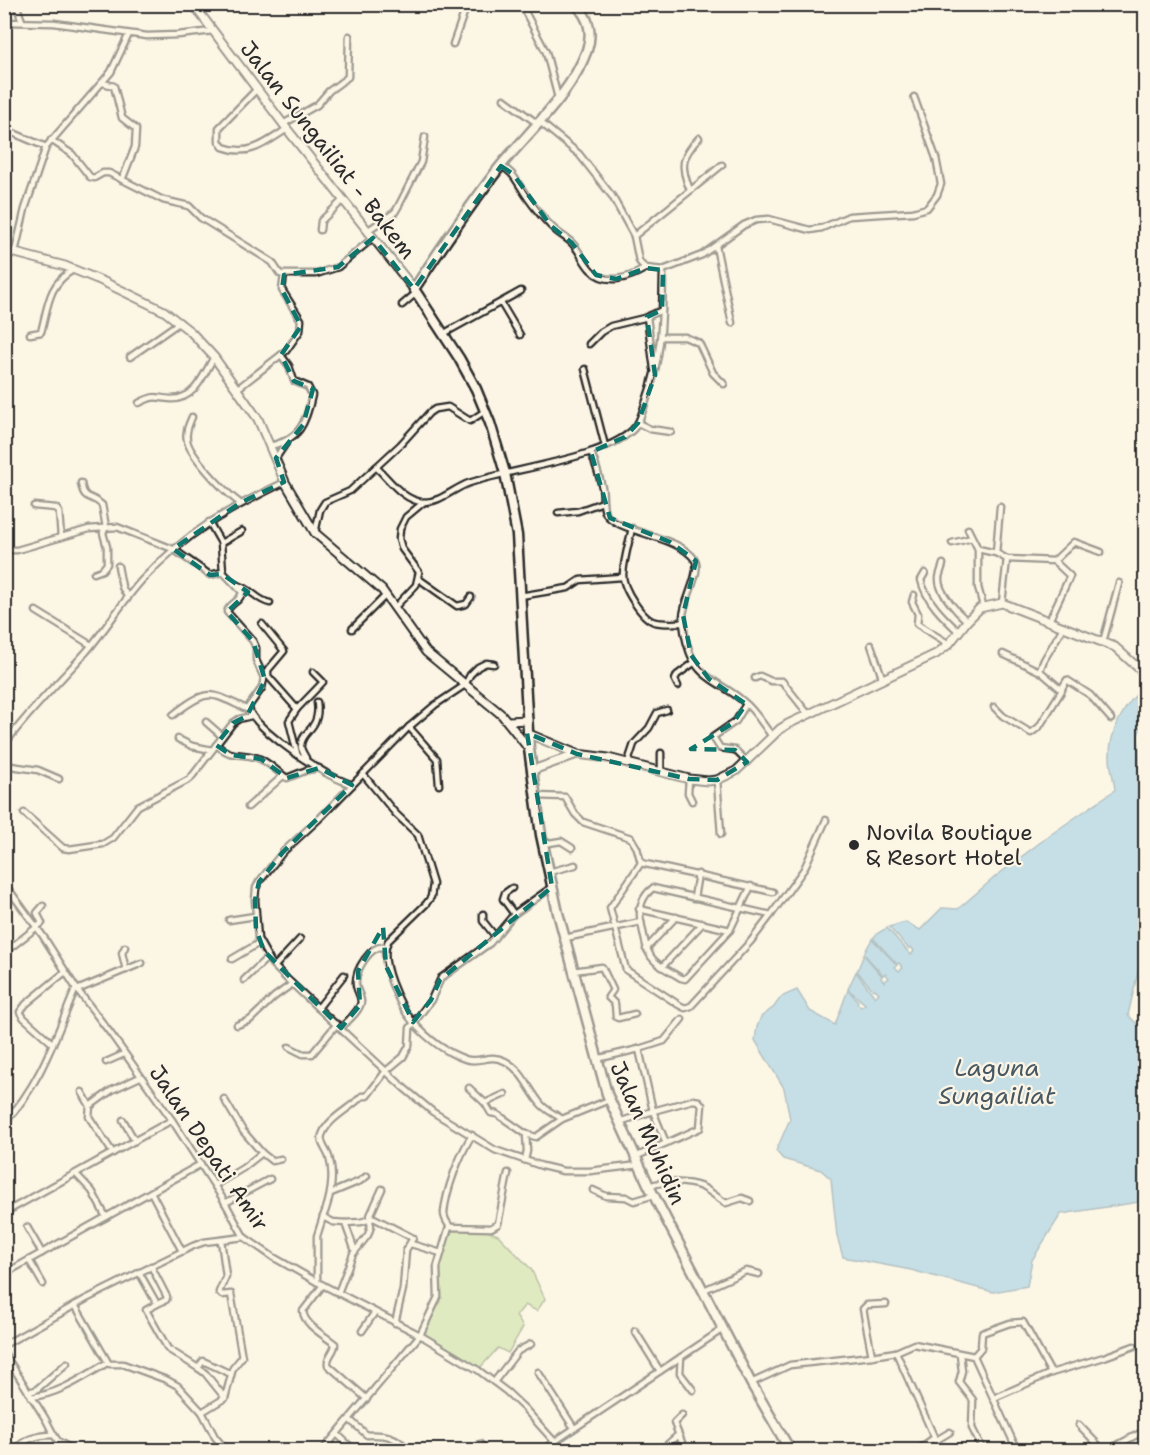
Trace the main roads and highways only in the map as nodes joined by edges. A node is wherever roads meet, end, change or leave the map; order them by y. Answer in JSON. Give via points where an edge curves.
{"nodes":[{"id":1,"x":576,"y":4,"type":"edge"},
{"id":2,"x":790,"y":1450,"type":"edge"}],
"edges":[{"from":1,"to":2,"type":"highway","name":"Jalan Muhidin","via":[[590,26],[587,51],[578,68],[539,123],[455,226],[415,290],[476,388],[505,473],[517,535],[530,749],[543,844],[596,1059],[637,1164]]}]}
